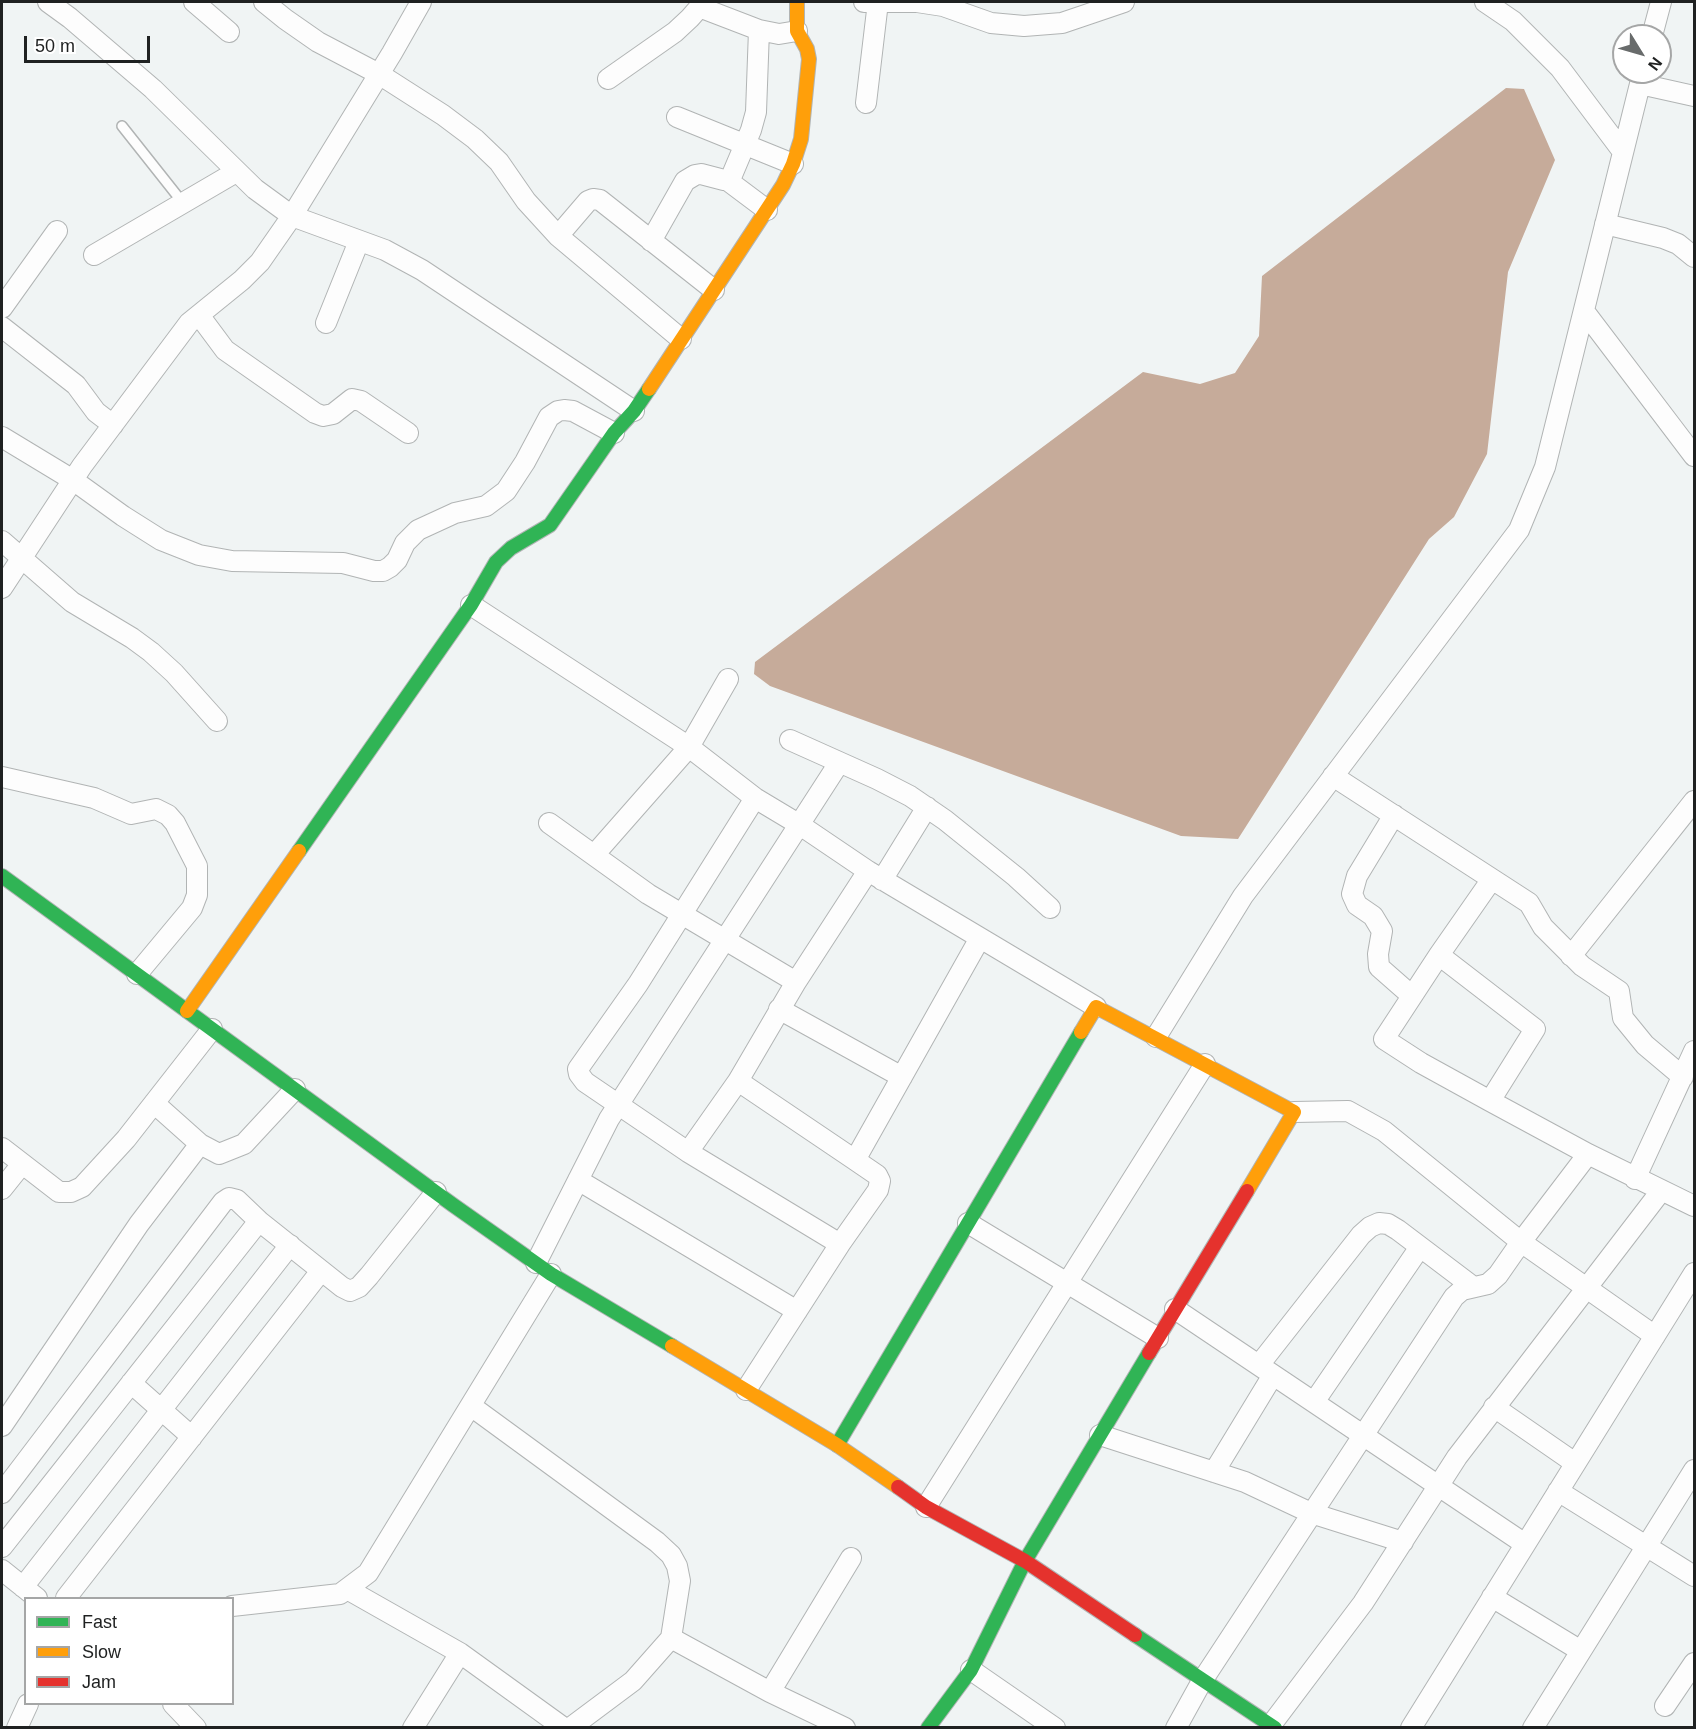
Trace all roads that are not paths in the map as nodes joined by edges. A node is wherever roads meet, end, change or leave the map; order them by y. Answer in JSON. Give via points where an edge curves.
{"nodes":[{"id":1,"x":48,"y":2,"type":"edge"},
{"id":2,"x":194,"y":2,"type":"edge"},
{"id":3,"x":264,"y":2,"type":"edge"},
{"id":4,"x":421,"y":2,"type":"edge"},
{"id":5,"x":798,"y":2,"type":"edge"},
{"id":6,"x":873,"y":2,"type":"edge"},
{"id":7,"x":1124,"y":2,"type":"edge"},
{"id":8,"x":1485,"y":2,"type":"edge"},
{"id":9,"x":1661,"y":2,"type":"edge"},
{"id":10,"x":701,"y":4,"type":"edge"},
{"id":11,"x":1655,"y":24,"type":"edge"},
{"id":12,"x":759,"y":30,"type":"junction"},
{"id":13,"x":797,"y":31,"type":"junction"},
{"id":14,"x":229,"y":32,"type":"dead end"},
{"id":15,"x":379,"y":74,"type":"junction"},
{"id":16,"x":608,"y":79,"type":"dead end"},
{"id":17,"x":1640,"y":84,"type":"edge"},
{"id":18,"x":1659,"y":84,"type":"edge"},
{"id":19,"x":1695,"y":96,"type":"edge"},
{"id":20,"x":866,"y":103,"type":"dead end"},
{"id":21,"x":677,"y":117,"type":"dead end"},
{"id":22,"x":122,"y":126,"type":"dead end"},
{"id":23,"x":745,"y":145,"type":"junction"},
{"id":24,"x":1623,"y":152,"type":"junction"},
{"id":25,"x":793,"y":164,"type":"junction"},
{"id":26,"x":236,"y":172,"type":"junction"},
{"id":27,"x":727,"y":180,"type":"junction"},
{"id":28,"x":183,"y":203,"type":"junction"},
{"id":29,"x":767,"y":210,"type":"junction"},
{"id":30,"x":292,"y":216,"type":"junction"},
{"id":31,"x":1605,"y":224,"type":"junction"},
{"id":32,"x":57,"y":231,"type":"dead end"},
{"id":33,"x":558,"y":236,"type":"junction"},
{"id":34,"x":359,"y":241,"type":"junction"},
{"id":35,"x":651,"y":241,"type":"junction"},
{"id":36,"x":94,"y":255,"type":"dead end"},
{"id":37,"x":1695,"y":257,"type":"edge"},
{"id":38,"x":714,"y":290,"type":"junction"},
{"id":39,"x":2,"y":308,"type":"edge"},
{"id":40,"x":1584,"y":311,"type":"junction"},
{"id":41,"x":199,"y":315,"type":"junction"},
{"id":42,"x":326,"y":323,"type":"dead end"},
{"id":43,"x":2,"y":327,"type":"edge"},
{"id":44,"x":681,"y":339,"type":"junction"},
{"id":45,"x":634,"y":411,"type":"junction"},
{"id":46,"x":113,"y":424,"type":"junction"},
{"id":47,"x":408,"y":433,"type":"dead end"},
{"id":48,"x":614,"y":433,"type":"junction"},
{"id":49,"x":2,"y":437,"type":"edge"},
{"id":50,"x":1695,"y":456,"type":"edge"},
{"id":51,"x":73,"y":480,"type":"junction"},
{"id":52,"x":2,"y":541,"type":"edge"},
{"id":53,"x":21,"y":559,"type":"junction"},
{"id":54,"x":2,"y":588,"type":"edge"},
{"id":55,"x":471,"y":605,"type":"junction"},
{"id":56,"x":728,"y":679,"type":"dead end"},
{"id":57,"x":217,"y":721,"type":"dead end"},
{"id":58,"x":790,"y":740,"type":"dead end"},
{"id":59,"x":688,"y":747,"type":"junction"},
{"id":60,"x":838,"y":763,"type":"junction"},
{"id":61,"x":1333,"y":776,"type":"junction"},
{"id":62,"x":2,"y":777,"type":"edge"},
{"id":63,"x":755,"y":798,"type":"junction"},
{"id":64,"x":1695,"y":801,"type":"edge"},
{"id":65,"x":927,"y":807,"type":"junction"},
{"id":66,"x":1394,"y":815,"type":"junction"},
{"id":67,"x":549,"y":823,"type":"dead end"},
{"id":68,"x":800,"y":825,"type":"junction"},
{"id":69,"x":594,"y":855,"type":"junction"},
{"id":70,"x":875,"y":875,"type":"junction"},
{"id":71,"x":2,"y":876,"type":"edge"},
{"id":72,"x":1492,"y":879,"type":"junction"},
{"id":73,"x":1050,"y":908,"type":"dead end"},
{"id":74,"x":682,"y":915,"type":"junction"},
{"id":75,"x":725,"y":938,"type":"junction"},
{"id":76,"x":980,"y":938,"type":"junction"},
{"id":77,"x":1439,"y":955,"type":"junction"},
{"id":78,"x":1571,"y":956,"type":"junction"},
{"id":79,"x":137,"y":975,"type":"junction"},
{"id":80,"x":796,"y":982,"type":"junction"},
{"id":81,"x":1412,"y":996,"type":"junction"},
{"id":82,"x":1096,"y":1007,"type":"junction"},
{"id":83,"x":779,"y":1009,"type":"junction"},
{"id":84,"x":187,"y":1011,"type":"junction"},
{"id":85,"x":212,"y":1029,"type":"junction"},
{"id":86,"x":1156,"y":1037,"type":"junction"},
{"id":87,"x":1695,"y":1051,"type":"edge"},
{"id":88,"x":1205,"y":1064,"type":"junction"},
{"id":89,"x":902,"y":1077,"type":"junction"},
{"id":90,"x":1683,"y":1077,"type":"junction"},
{"id":91,"x":738,"y":1081,"type":"junction"},
{"id":92,"x":294,"y":1089,"type":"junction"},
{"id":93,"x":1490,"y":1101,"type":"junction"},
{"id":94,"x":154,"y":1103,"type":"junction"},
{"id":95,"x":620,"y":1104,"type":"junction"},
{"id":96,"x":1294,"y":1112,"type":"junction"},
{"id":97,"x":200,"y":1144,"type":"junction"},
{"id":98,"x":2,"y":1148,"type":"edge"},
{"id":99,"x":688,"y":1152,"type":"junction"},
{"id":100,"x":1588,"y":1154,"type":"junction"},
{"id":101,"x":855,"y":1160,"type":"junction"},
{"id":102,"x":22,"y":1164,"type":"junction"},
{"id":103,"x":1635,"y":1179,"type":"junction"},
{"id":104,"x":578,"y":1180,"type":"junction"},
{"id":105,"x":2,"y":1189,"type":"edge"},
{"id":106,"x":1661,"y":1191,"type":"junction"},
{"id":107,"x":436,"y":1192,"type":"junction"},
{"id":108,"x":1695,"y":1206,"type":"edge"},
{"id":109,"x":259,"y":1221,"type":"junction"},
{"id":110,"x":968,"y":1223,"type":"junction"},
{"id":111,"x":1521,"y":1242,"type":"junction"},
{"id":112,"x":840,"y":1244,"type":"junction"},
{"id":113,"x":291,"y":1245,"type":"junction"},
{"id":114,"x":1420,"y":1247,"type":"junction"},
{"id":115,"x":543,"y":1268,"type":"junction"},
{"id":116,"x":321,"y":1271,"type":"junction"},
{"id":117,"x":1695,"y":1273,"type":"edge"},
{"id":118,"x":1067,"y":1283,"type":"junction"},
{"id":119,"x":1472,"y":1286,"type":"junction"},
{"id":120,"x":1585,"y":1288,"type":"junction"},
{"id":121,"x":1175,"y":1309,"type":"junction"},
{"id":122,"x":797,"y":1311,"type":"junction"},
{"id":123,"x":1655,"y":1336,"type":"junction"},
{"id":124,"x":1158,"y":1338,"type":"junction"},
{"id":125,"x":1266,"y":1370,"type":"junction"},
{"id":126,"x":131,"y":1383,"type":"junction"},
{"id":127,"x":746,"y":1390,"type":"junction"},
{"id":128,"x":1314,"y":1402,"type":"junction"},
{"id":129,"x":471,"y":1406,"type":"junction"},
{"id":130,"x":1494,"y":1407,"type":"junction"},
{"id":131,"x":162,"y":1409,"type":"junction"},
{"id":132,"x":2,"y":1426,"type":"edge"},
{"id":133,"x":1100,"y":1434,"type":"junction"},
{"id":134,"x":1363,"y":1435,"type":"junction"},
{"id":135,"x":192,"y":1437,"type":"junction"},
{"id":136,"x":837,"y":1445,"type":"junction"},
{"id":137,"x":1575,"y":1463,"type":"junction"},
{"id":138,"x":1214,"y":1472,"type":"junction"},
{"id":139,"x":1694,"y":1473,"type":"edge"},
{"id":140,"x":1439,"y":1487,"type":"junction"},
{"id":141,"x":1558,"y":1491,"type":"junction"},
{"id":142,"x":2,"y":1493,"type":"edge"},
{"id":143,"x":926,"y":1507,"type":"junction"},
{"id":144,"x":1311,"y":1513,"type":"junction"},
{"id":145,"x":1403,"y":1542,"type":"junction"},
{"id":146,"x":1524,"y":1544,"type":"junction"},
{"id":147,"x":1647,"y":1546,"type":"junction"},
{"id":148,"x":2,"y":1547,"type":"edge"},
{"id":149,"x":851,"y":1558,"type":"dead end"},
{"id":150,"x":1025,"y":1561,"type":"junction"},
{"id":151,"x":2,"y":1570,"type":"edge"},
{"id":152,"x":1695,"y":1576,"type":"edge"},
{"id":153,"x":348,"y":1589,"type":"junction"},
{"id":154,"x":30,"y":1593,"type":"edge"},
{"id":155,"x":68,"y":1597,"type":"edge"},
{"id":156,"x":1492,"y":1597,"type":"junction"},
{"id":157,"x":234,"y":1606,"type":"edge"},
{"id":158,"x":671,"y":1638,"type":"junction"},
{"id":159,"x":1581,"y":1651,"type":"junction"},
{"id":160,"x":460,"y":1653,"type":"junction"},
{"id":161,"x":1695,"y":1663,"type":"edge"},
{"id":162,"x":971,"y":1670,"type":"junction"},
{"id":163,"x":1202,"y":1681,"type":"junction"},
{"id":164,"x":770,"y":1692,"type":"junction"},
{"id":165,"x":28,"y":1705,"type":"edge"},
{"id":166,"x":174,"y":1705,"type":"edge"},
{"id":167,"x":1665,"y":1706,"type":"dead end"},
{"id":168,"x":553,"y":1724,"type":"edge"},
{"id":169,"x":1273,"y":1726,"type":"edge"},
{"id":170,"x":17,"y":1728,"type":"edge"},
{"id":171,"x":196,"y":1728,"type":"edge"},
{"id":172,"x":413,"y":1728,"type":"edge"},
{"id":173,"x":570,"y":1728,"type":"edge"},
{"id":174,"x":845,"y":1728,"type":"edge"},
{"id":175,"x":928,"y":1728,"type":"edge"},
{"id":176,"x":1055,"y":1728,"type":"edge"},
{"id":177,"x":1176,"y":1728,"type":"edge"},
{"id":178,"x":1411,"y":1728,"type":"edge"},
{"id":179,"x":1533,"y":1728,"type":"edge"}],
"edges":[{"from":1,"to":26,"type":"street","via":[[153,88]]},
{"from":2,"to":14,"type":"street"},
{"from":3,"to":15,"type":"street","via":[[318,42]]},
{"from":4,"to":15,"type":"street"},
{"from":5,"to":13,"type":"street"},
{"from":6,"to":7,"type":"street","via":[[943,6],[991,22],[1024,26],[1062,23]]},
{"from":6,"to":20,"type":"street"},
{"from":8,"to":24,"type":"street","via":[[1513,21],[1560,68]]},
{"from":9,"to":11,"type":"street"},
{"from":10,"to":12,"type":"street"},
{"from":10,"to":16,"type":"street","via":[[675,32]]},
{"from":12,"to":13,"type":"street","via":[[779,34]]},
{"from":12,"to":23,"type":"street","via":[[756,112]]},
{"from":13,"to":25,"type":"street","via":[[809,59],[801,139]]},
{"from":15,"to":30,"type":"street"},
{"from":15,"to":33,"type":"street","via":[[475,139],[499,162],[526,201]]},
{"from":17,"to":24,"type":"street"},
{"from":18,"to":19,"type":"street"},
{"from":21,"to":23,"type":"street"},
{"from":22,"to":28,"type":"lane"},
{"from":23,"to":25,"type":"street"},
{"from":23,"to":27,"type":"street"},
{"from":24,"to":31,"type":"street"},
{"from":25,"to":29,"type":"street"},
{"from":26,"to":28,"type":"street"},
{"from":26,"to":30,"type":"street"},
{"from":27,"to":29,"type":"street"},
{"from":27,"to":35,"type":"street","via":[[702,174],[686,181]]},
{"from":28,"to":36,"type":"street"},
{"from":29,"to":38,"type":"street"},
{"from":30,"to":34,"type":"street"},
{"from":30,"to":41,"type":"street","via":[[260,262]]},
{"from":31,"to":37,"type":"street","via":[[1663,238]]},
{"from":31,"to":40,"type":"street"},
{"from":32,"to":39,"type":"street"},
{"from":33,"to":35,"type":"street","via":[[593,199],[600,200]]},
{"from":33,"to":44,"type":"street"},
{"from":34,"to":42,"type":"street"},
{"from":34,"to":45,"type":"street","via":[[385,250],[454,289]]},
{"from":35,"to":38,"type":"street"},
{"from":38,"to":44,"type":"street"},
{"from":40,"to":50,"type":"street"},
{"from":40,"to":61,"type":"street","via":[[1545,467],[1519,530]]},
{"from":41,"to":46,"type":"street"},
{"from":41,"to":47,"type":"street","via":[[225,350],[315,412],[323,416],[333,414],[352,399],[361,401]]},
{"from":43,"to":46,"type":"street","via":[[76,385],[96,412]]},
{"from":44,"to":45,"type":"street"},
{"from":45,"to":48,"type":"street"},
{"from":46,"to":51,"type":"street"},
{"from":48,"to":51,"type":"street","via":[[573,411],[558,411],[549,417],[506,491],[486,506],[455,513],[418,530],[405,543],[397,560],[383,571],[343,563],[232,561],[199,555],[161,540]]},
{"from":48,"to":55,"type":"street","via":[[550,525],[504,553]]},
{"from":49,"to":51,"type":"street"},
{"from":51,"to":53,"type":"street"},
{"from":52,"to":53,"type":"street"},
{"from":53,"to":54,"type":"street"},
{"from":53,"to":57,"type":"street","via":[[72,602],[151,652]]},
{"from":55,"to":59,"type":"street"},
{"from":55,"to":84,"type":"street"},
{"from":56,"to":59,"type":"street"},
{"from":58,"to":60,"type":"street"},
{"from":59,"to":63,"type":"street"},
{"from":59,"to":69,"type":"street"},
{"from":60,"to":65,"type":"street","via":[[877,778]]},
{"from":60,"to":68,"type":"street"},
{"from":61,"to":66,"type":"street"},
{"from":61,"to":86,"type":"street","via":[[1242,896]]},
{"from":62,"to":79,"type":"street","via":[[94,798],[131,814],[156,809],[175,823],[197,866],[197,895],[192,908]]},
{"from":63,"to":68,"type":"street"},
{"from":63,"to":74,"type":"street"},
{"from":64,"to":78,"type":"street"},
{"from":65,"to":70,"type":"street"},
{"from":65,"to":73,"type":"street"},
{"from":66,"to":72,"type":"street"},
{"from":66,"to":81,"type":"street","via":[[1357,876],[1352,894],[1383,931],[1379,967]]},
{"from":67,"to":69,"type":"street"},
{"from":68,"to":70,"type":"street"},
{"from":68,"to":75,"type":"street"},
{"from":69,"to":74,"type":"street"},
{"from":70,"to":76,"type":"street"},
{"from":70,"to":80,"type":"street"},
{"from":71,"to":79,"type":"street"},
{"from":72,"to":77,"type":"street"},
{"from":72,"to":78,"type":"street","via":[[1529,903],[1543,927]]},
{"from":74,"to":75,"type":"street"},
{"from":74,"to":95,"type":"street","via":[[578,1069],[585,1082]]},
{"from":75,"to":80,"type":"street"},
{"from":75,"to":95,"type":"street"},
{"from":76,"to":82,"type":"street"},
{"from":76,"to":89,"type":"street"},
{"from":77,"to":81,"type":"street"},
{"from":77,"to":93,"type":"street","via":[[1535,1029]]},
{"from":78,"to":90,"type":"street","via":[[1619,992],[1623,1018],[1646,1045]]},
{"from":79,"to":84,"type":"street"},
{"from":80,"to":83,"type":"street"},
{"from":81,"to":93,"type":"street","via":[[1384,1039]]},
{"from":82,"to":86,"type":"street"},
{"from":82,"to":110,"type":"street"},
{"from":83,"to":89,"type":"street"},
{"from":83,"to":91,"type":"street"},
{"from":84,"to":85,"type":"street"},
{"from":85,"to":92,"type":"street"},
{"from":85,"to":94,"type":"street"},
{"from":86,"to":88,"type":"street"},
{"from":87,"to":90,"type":"street"},
{"from":88,"to":96,"type":"street"},
{"from":88,"to":118,"type":"street"},
{"from":89,"to":101,"type":"street"},
{"from":90,"to":103,"type":"street"},
{"from":91,"to":99,"type":"street"},
{"from":91,"to":101,"type":"street"},
{"from":92,"to":97,"type":"street","via":[[244,1144],[219,1154]]},
{"from":92,"to":107,"type":"street"},
{"from":93,"to":100,"type":"street"},
{"from":94,"to":97,"type":"street"},
{"from":94,"to":102,"type":"street","via":[[82,1187],[59,1192]]},
{"from":95,"to":99,"type":"street"},
{"from":95,"to":104,"type":"street"},
{"from":96,"to":111,"type":"street","via":[[1348,1111],[1384,1131]]},
{"from":96,"to":121,"type":"street"},
{"from":97,"to":132,"type":"street","via":[[139,1224]]},
{"from":98,"to":102,"type":"street"},
{"from":99,"to":112,"type":"street"},
{"from":100,"to":103,"type":"street"},
{"from":100,"to":111,"type":"street"},
{"from":101,"to":112,"type":"street","via":[[880,1181],[878,1190]]},
{"from":102,"to":105,"type":"street"},
{"from":103,"to":106,"type":"street"},
{"from":104,"to":115,"type":"street"},
{"from":104,"to":122,"type":"street"},
{"from":106,"to":108,"type":"street"},
{"from":106,"to":120,"type":"street"},
{"from":107,"to":115,"type":"street"},
{"from":107,"to":116,"type":"street","via":[[359,1287],[350,1291]]},
{"from":109,"to":113,"type":"street"},
{"from":109,"to":126,"type":"street"},
{"from":109,"to":142,"type":"street","via":[[237,1200],[229,1198],[223,1202]]},
{"from":110,"to":118,"type":"street"},
{"from":110,"to":136,"type":"street"},
{"from":111,"to":119,"type":"street","via":[[1488,1284]]},
{"from":111,"to":120,"type":"street"},
{"from":112,"to":122,"type":"street"},
{"from":113,"to":116,"type":"street"},
{"from":113,"to":131,"type":"street"},
{"from":114,"to":119,"type":"street"},
{"from":114,"to":125,"type":"street","via":[[1388,1224],[1370,1227]]},
{"from":114,"to":128,"type":"street"},
{"from":115,"to":127,"type":"street"},
{"from":115,"to":129,"type":"street"},
{"from":116,"to":135,"type":"street"},
{"from":117,"to":123,"type":"street"},
{"from":118,"to":124,"type":"street"},
{"from":118,"to":143,"type":"street"},
{"from":119,"to":134,"type":"street","via":[[1454,1297]]},
{"from":120,"to":123,"type":"street"},
{"from":120,"to":130,"type":"street"},
{"from":121,"to":124,"type":"street"},
{"from":121,"to":125,"type":"street"},
{"from":122,"to":127,"type":"street"},
{"from":123,"to":137,"type":"street"},
{"from":124,"to":133,"type":"street"},
{"from":125,"to":128,"type":"street"},
{"from":125,"to":138,"type":"street"},
{"from":126,"to":131,"type":"street"},
{"from":126,"to":148,"type":"street"},
{"from":127,"to":136,"type":"street"},
{"from":128,"to":134,"type":"street"},
{"from":129,"to":153,"type":"street","via":[[368,1573]]},
{"from":129,"to":158,"type":"street","via":[[671,1556],[680,1581]]},
{"from":130,"to":137,"type":"street"},
{"from":130,"to":140,"type":"street"},
{"from":131,"to":135,"type":"street"},
{"from":131,"to":154,"type":"street"},
{"from":133,"to":138,"type":"street"},
{"from":133,"to":150,"type":"street"},
{"from":134,"to":140,"type":"street"},
{"from":134,"to":144,"type":"street"},
{"from":135,"to":155,"type":"street"},
{"from":136,"to":143,"type":"street"},
{"from":137,"to":141,"type":"street"},
{"from":138,"to":144,"type":"street"},
{"from":139,"to":147,"type":"street"},
{"from":140,"to":145,"type":"street"},
{"from":140,"to":146,"type":"street"},
{"from":141,"to":146,"type":"street"},
{"from":141,"to":147,"type":"street"},
{"from":143,"to":150,"type":"street"},
{"from":144,"to":145,"type":"street"},
{"from":144,"to":163,"type":"street"},
{"from":145,"to":169,"type":"street"},
{"from":146,"to":156,"type":"street"},
{"from":147,"to":152,"type":"street"},
{"from":147,"to":159,"type":"street"},
{"from":149,"to":164,"type":"street"},
{"from":150,"to":162,"type":"street"},
{"from":150,"to":163,"type":"street"},
{"from":151,"to":154,"type":"street"},
{"from":153,"to":157,"type":"street","via":[[340,1594]]},
{"from":153,"to":160,"type":"street"},
{"from":156,"to":159,"type":"street"},
{"from":156,"to":178,"type":"street"},
{"from":158,"to":164,"type":"street"},
{"from":158,"to":173,"type":"street","via":[[633,1681]]},
{"from":159,"to":179,"type":"street"},
{"from":160,"to":168,"type":"street"},
{"from":160,"to":172,"type":"street"},
{"from":161,"to":167,"type":"street"},
{"from":162,"to":175,"type":"street"},
{"from":162,"to":176,"type":"street"},
{"from":163,"to":169,"type":"street"},
{"from":163,"to":177,"type":"street"},
{"from":164,"to":174,"type":"street"},
{"from":165,"to":170,"type":"street"},
{"from":166,"to":171,"type":"street"}]}
